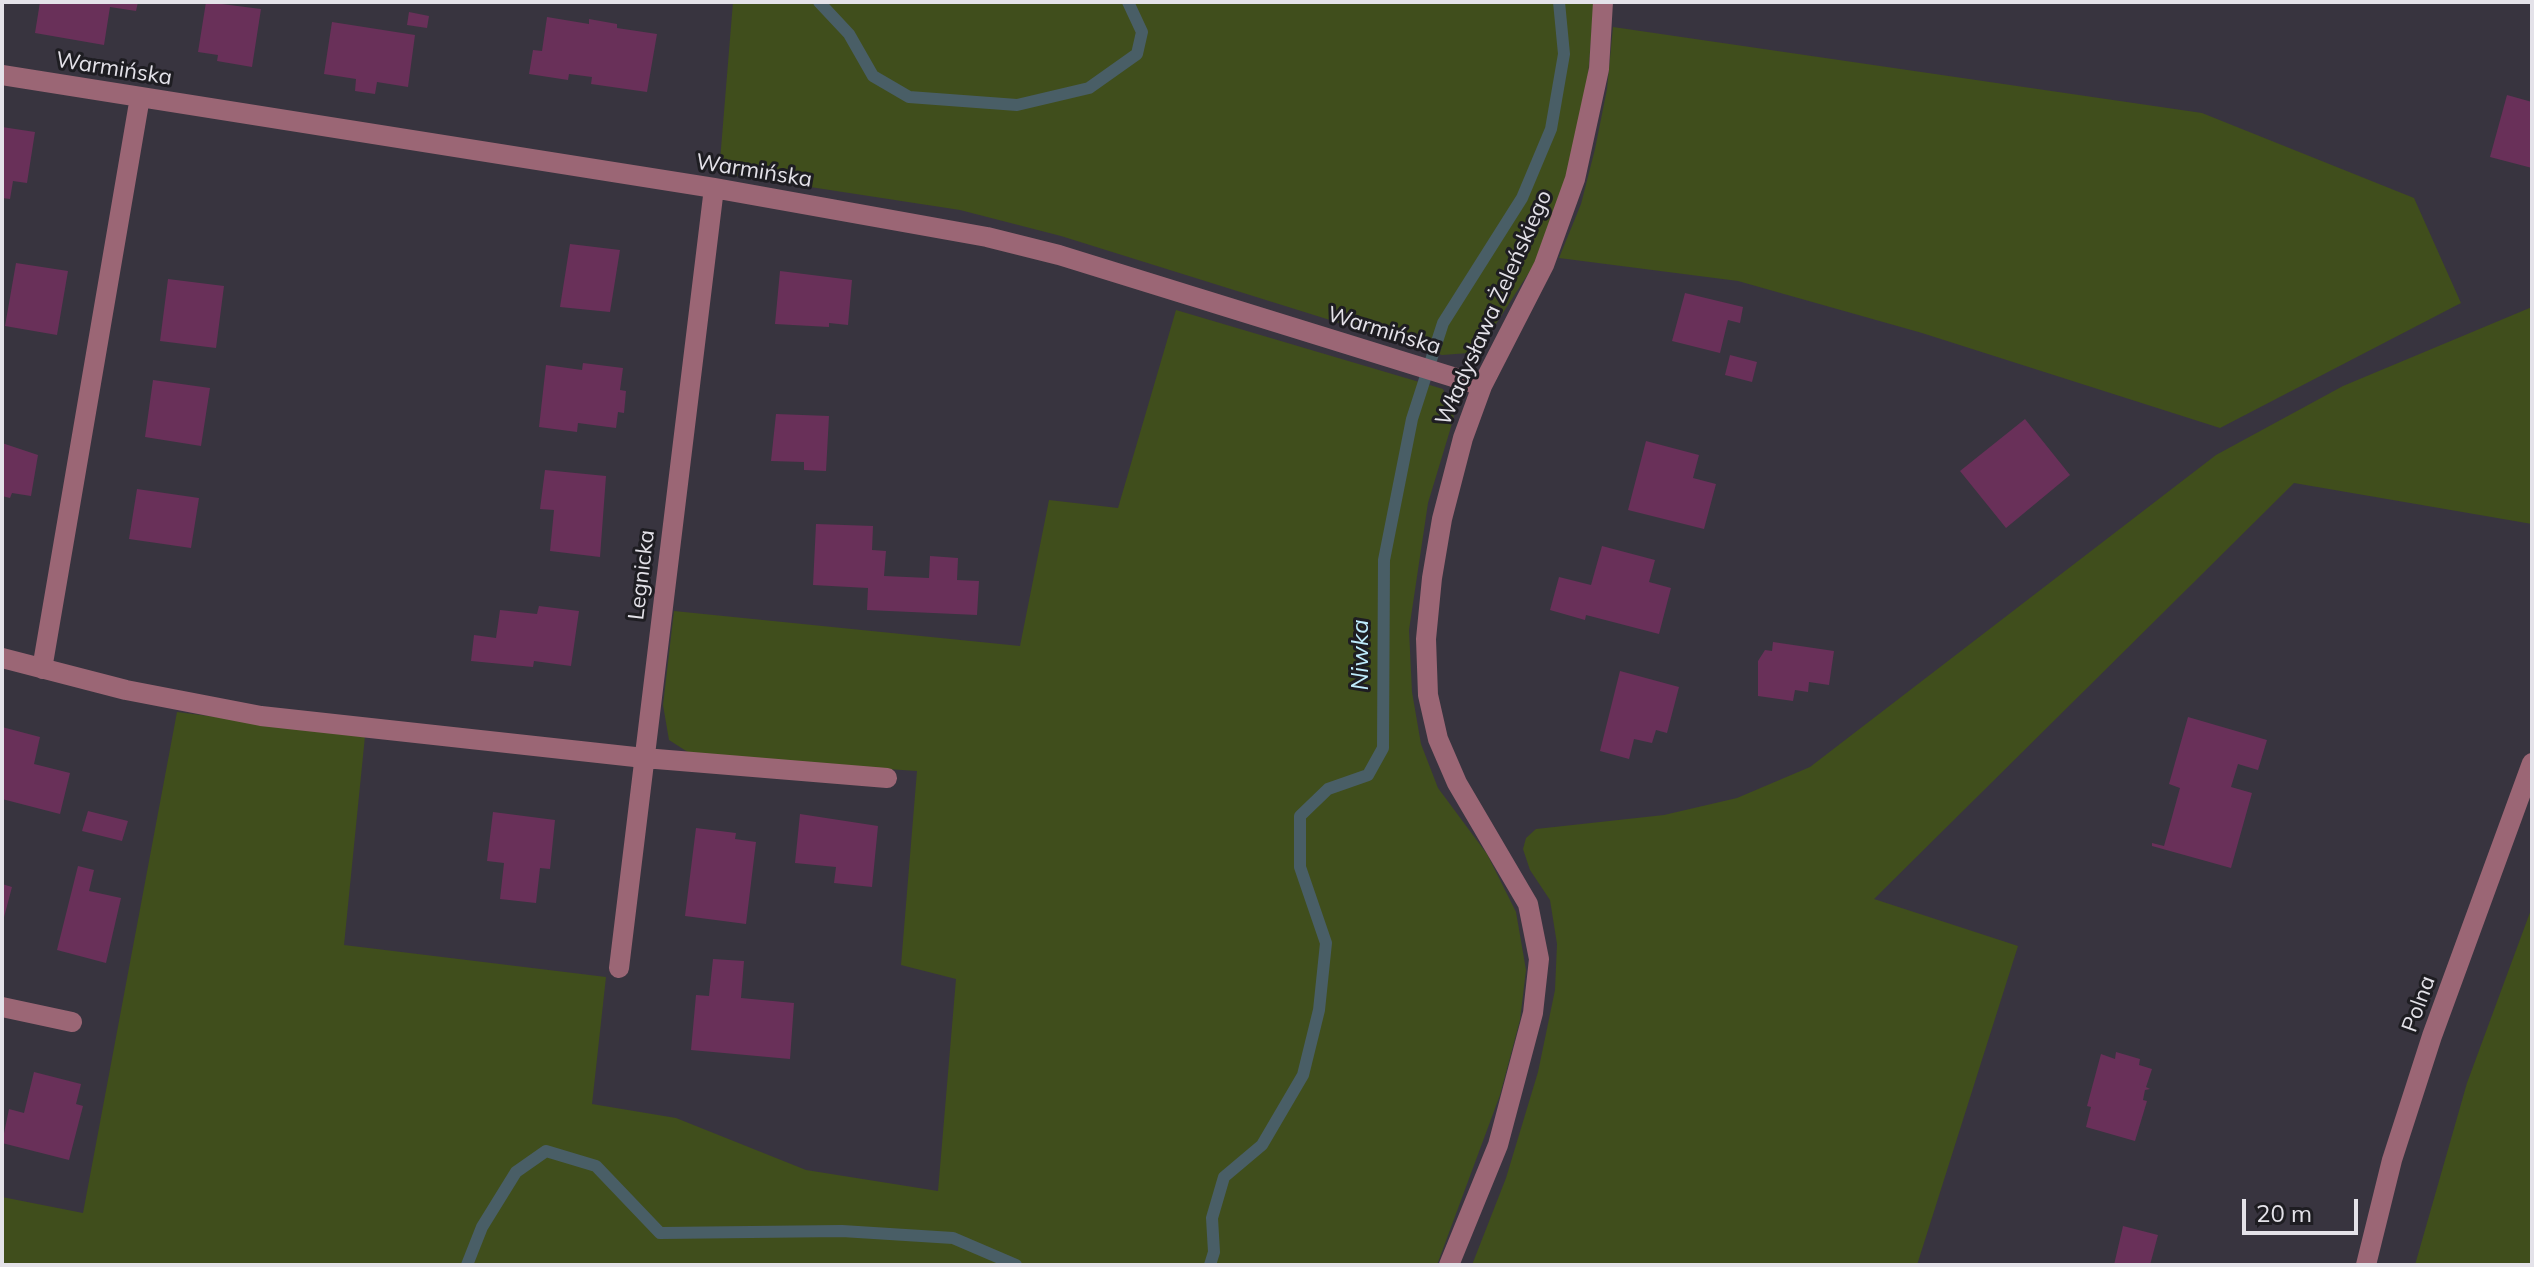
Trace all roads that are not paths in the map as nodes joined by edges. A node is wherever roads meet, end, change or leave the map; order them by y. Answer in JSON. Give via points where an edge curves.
{"nodes":[{"id":1,"x":1603,"y":2,"type":"edge"},
{"id":2,"x":2,"y":75,"type":"edge"},
{"id":3,"x":140,"y":97,"type":"junction"},
{"id":4,"x":714,"y":188,"type":"junction"},
{"id":5,"x":1482,"y":386,"type":"junction"},
{"id":6,"x":2,"y":658,"type":"edge"},
{"id":7,"x":42,"y":669,"type":"junction"},
{"id":8,"x":644,"y":758,"type":"junction"},
{"id":9,"x":2532,"y":763,"type":"edge"},
{"id":10,"x":887,"y":778,"type":"dead end"},
{"id":11,"x":619,"y":968,"type":"dead end"},
{"id":12,"x":2,"y":1007,"type":"edge"},
{"id":13,"x":72,"y":1022,"type":"dead end"},
{"id":14,"x":1449,"y":1265,"type":"edge"},
{"id":15,"x":2366,"y":1265,"type":"edge"}],
"edges":[{"from":1,"to":5,"type":"street","name":"Władysława Żeleńskiego","via":[[1599,69],[1575,179],[1544,265]]},
{"from":2,"to":3,"type":"street","name":"Warmińska"},
{"from":3,"to":4,"type":"street","name":"Warmińska"},
{"from":3,"to":7,"type":"street"},
{"from":4,"to":5,"type":"street","name":"Warmińska","via":[[1030,248]]},
{"from":4,"to":8,"type":"street","name":"Legnicka"},
{"from":5,"to":14,"type":"street","name":"Władysława Żeleńskiego","via":[[1439,534],[1426,639],[1428,695],[1438,739],[1457,783],[1528,904],[1539,959],[1533,1013],[1498,1145]]},
{"from":6,"to":7,"type":"street"},
{"from":7,"to":8,"type":"street","via":[[248,715]]},
{"from":8,"to":10,"type":"street"},
{"from":8,"to":11,"type":"street","name":"Legnicka"},
{"from":9,"to":15,"type":"street","name":"Polna","via":[[2428,1050],[2392,1160]]},
{"from":12,"to":13,"type":"street"}]}
